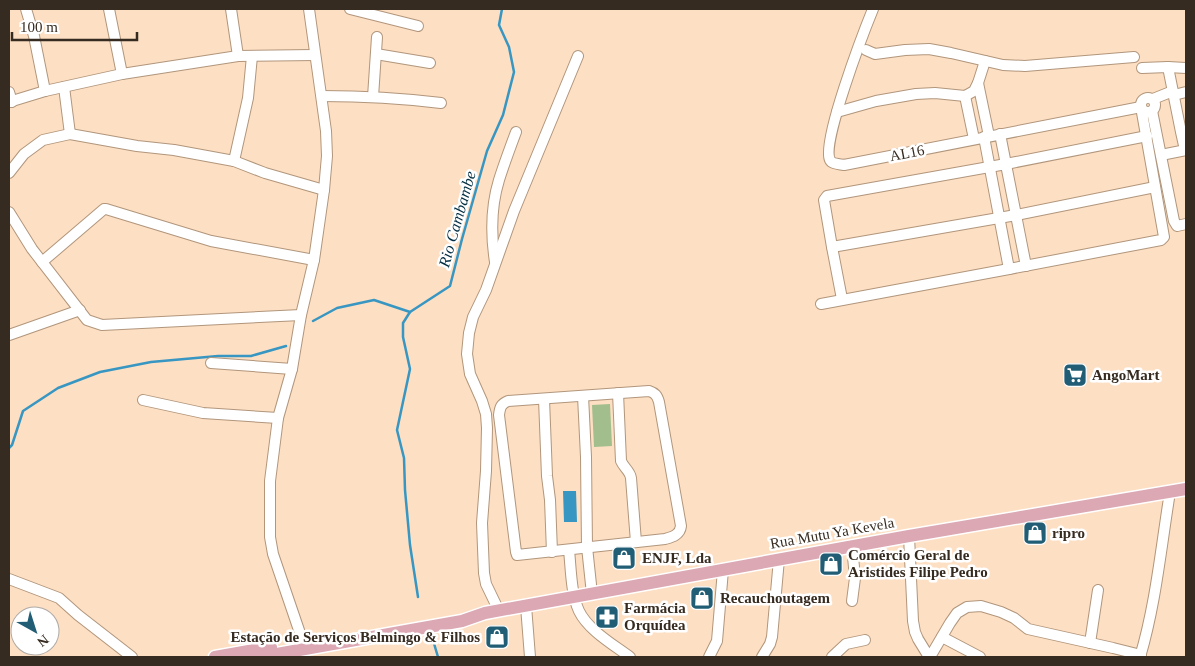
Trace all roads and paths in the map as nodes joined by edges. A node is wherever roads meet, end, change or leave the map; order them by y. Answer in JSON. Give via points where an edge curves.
{"nodes":[{"id":1,"x":26,"y":9,"type":"edge"},
{"id":2,"x":109,"y":9,"type":"edge"},
{"id":3,"x":232,"y":9,"type":"edge"},
{"id":4,"x":310,"y":9,"type":"edge"},
{"id":5,"x":350,"y":9,"type":"edge"},
{"id":6,"x":873,"y":9,"type":"edge"},
{"id":7,"x":418,"y":26,"type":"dead end"},
{"id":8,"x":377,"y":37,"type":"dead end"},
{"id":9,"x":866,"y":50,"type":"dead end"},
{"id":10,"x":376,"y":54,"type":"junction"},
{"id":11,"x":316,"y":55,"type":"junction"},
{"id":12,"x":238,"y":56,"type":"junction"},
{"id":13,"x":252,"y":56,"type":"junction"},
{"id":14,"x":578,"y":56,"type":"dead end"},
{"id":15,"x":1134,"y":58,"type":"dead end"},
{"id":16,"x":985,"y":61,"type":"junction"},
{"id":17,"x":430,"y":63,"type":"dead end"},
{"id":18,"x":1168,"y":67,"type":"junction"},
{"id":19,"x":1142,"y":68,"type":"dead end"},
{"id":20,"x":1186,"y":68,"type":"edge"},
{"id":21,"x":122,"y":74,"type":"junction"},
{"id":22,"x":978,"y":83,"type":"junction"},
{"id":23,"x":64,"y":87,"type":"junction"},
{"id":24,"x":45,"y":91,"type":"junction"},
{"id":25,"x":1186,"y":92,"type":"edge"},
{"id":26,"x":322,"y":96,"type":"junction"},
{"id":27,"x":373,"y":96,"type":"junction"},
{"id":28,"x":965,"y":96,"type":"junction"},
{"id":29,"x":1174,"y":96,"type":"junction"},
{"id":30,"x":10,"y":99,"type":"edge"},
{"id":31,"x":441,"y":104,"type":"dead end"},
{"id":32,"x":1153,"y":106,"type":"junction"},
{"id":33,"x":1141,"y":107,"type":"junction"},
{"id":34,"x":837,"y":112,"type":"junction"},
{"id":35,"x":516,"y":132,"type":"dead end"},
{"id":36,"x":70,"y":134,"type":"junction"},
{"id":37,"x":1000,"y":134,"type":"junction"},
{"id":38,"x":1147,"y":136,"type":"junction"},
{"id":39,"x":982,"y":138,"type":"junction"},
{"id":40,"x":1186,"y":150,"type":"edge"},
{"id":41,"x":1161,"y":155,"type":"junction"},
{"id":42,"x":234,"y":161,"type":"junction"},
{"id":43,"x":1006,"y":164,"type":"junction"},
{"id":44,"x":990,"y":167,"type":"junction"},
{"id":45,"x":9,"y":173,"type":"edge"},
{"id":46,"x":1155,"y":187,"type":"junction"},
{"id":47,"x":324,"y":190,"type":"junction"},
{"id":48,"x":9,"y":212,"type":"edge"},
{"id":49,"x":1016,"y":215,"type":"junction"},
{"id":50,"x":1000,"y":218,"type":"junction"},
{"id":51,"x":1186,"y":224,"type":"edge"},
{"id":52,"x":832,"y":247,"type":"junction"},
{"id":53,"x":314,"y":260,"type":"junction"},
{"id":54,"x":42,"y":262,"type":"junction"},
{"id":55,"x":495,"y":264,"type":"junction"},
{"id":56,"x":1026,"y":266,"type":"junction"},
{"id":57,"x":1009,"y":269,"type":"junction"},
{"id":58,"x":842,"y":299,"type":"junction"},
{"id":59,"x":821,"y":304,"type":"dead end"},
{"id":60,"x":80,"y":310,"type":"junction"},
{"id":61,"x":301,"y":315,"type":"junction"},
{"id":62,"x":9,"y":335,"type":"edge"},
{"id":63,"x":211,"y":363,"type":"dead end"},
{"id":64,"x":292,"y":368,"type":"junction"},
{"id":65,"x":618,"y":393,"type":"junction"},
{"id":66,"x":584,"y":396,"type":"junction"},
{"id":67,"x":544,"y":399,"type":"junction"},
{"id":68,"x":143,"y":400,"type":"dead end"},
{"id":69,"x":278,"y":418,"type":"junction"},
{"id":70,"x":1186,"y":488,"type":"edge"},
{"id":71,"x":1170,"y":492,"type":"junction"},
{"id":72,"x":909,"y":536,"type":"junction"},
{"id":73,"x":636,"y":542,"type":"junction"},
{"id":74,"x":852,"y":546,"type":"junction"},
{"id":75,"x":587,"y":547,"type":"junction"},
{"id":76,"x":569,"y":550,"type":"junction"},
{"id":77,"x":552,"y":552,"type":"junction"},
{"id":78,"x":779,"y":559,"type":"junction"},
{"id":79,"x":722,"y":570,"type":"junction"},
{"id":80,"x":9,"y":579,"type":"edge"},
{"id":81,"x":1098,"y":590,"type":"dead end"},
{"id":82,"x":592,"y":594,"type":"junction"},
{"id":83,"x":574,"y":597,"type":"junction"},
{"id":84,"x":852,"y":601,"type":"dead end"},
{"id":85,"x":526,"y":606,"type":"junction"},
{"id":86,"x":499,"y":611,"type":"junction"},
{"id":87,"x":395,"y":629,"type":"junction"},
{"id":88,"x":942,"y":636,"type":"junction"},
{"id":89,"x":865,"y":640,"type":"dead end"},
{"id":90,"x":303,"y":642,"type":"junction"},
{"id":91,"x":1090,"y":643,"type":"junction"},
{"id":92,"x":1141,"y":656,"type":"edge"},
{"id":93,"x":132,"y":657,"type":"edge"},
{"id":94,"x":215,"y":657,"type":"edge"},
{"id":95,"x":260,"y":657,"type":"edge"},
{"id":96,"x":530,"y":657,"type":"edge"},
{"id":97,"x":630,"y":657,"type":"edge"},
{"id":98,"x":709,"y":657,"type":"edge"},
{"id":99,"x":762,"y":657,"type":"edge"},
{"id":100,"x":832,"y":657,"type":"edge"},
{"id":101,"x":929,"y":657,"type":"edge"},
{"id":102,"x":980,"y":657,"type":"edge"}],
"edges":[{"from":1,"to":24,"type":"street"},
{"from":2,"to":21,"type":"street"},
{"from":3,"to":12,"type":"street"},
{"from":4,"to":11,"type":"street"},
{"from":5,"to":7,"type":"street"},
{"from":6,"to":34,"type":"street","name":"AL16"},
{"from":8,"to":10,"type":"street"},
{"from":9,"to":16,"type":"street","via":[[875,54],[929,49]]},
{"from":10,"to":17,"type":"street"},
{"from":10,"to":27,"type":"street"},
{"from":11,"to":13,"type":"street"},
{"from":11,"to":26,"type":"street"},
{"from":12,"to":13,"type":"street"},
{"from":12,"to":21,"type":"street"},
{"from":13,"to":42,"type":"street","via":[[248,98]]},
{"from":14,"to":55,"type":"street"},
{"from":15,"to":16,"type":"street","via":[[1025,66]]},
{"from":16,"to":22,"type":"street"},
{"from":18,"to":19,"type":"street"},
{"from":18,"to":20,"type":"street"},
{"from":18,"to":29,"type":"street"},
{"from":21,"to":23,"type":"street"},
{"from":22,"to":28,"type":"street","via":[[974,91]]},
{"from":22,"to":39,"type":"street"},
{"from":23,"to":24,"type":"street"},
{"from":23,"to":36,"type":"street"},
{"from":24,"to":30,"type":"street"},
{"from":25,"to":29,"type":"street"},
{"from":26,"to":27,"type":"street"},
{"from":26,"to":47,"type":"street","via":[[327,156]]},
{"from":27,"to":31,"type":"street"},
{"from":28,"to":34,"type":"street","via":[[916,94],[882,99]]},
{"from":28,"to":39,"type":"street"},
{"from":29,"to":32,"type":"street"},
{"from":29,"to":40,"type":"street"},
{"from":32,"to":33,"type":"street","via":[[1149,97],[1144,98]]},
{"from":32,"to":41,"type":"street"},
{"from":33,"to":37,"type":"street","name":"AL16"},
{"from":33,"to":38,"type":"street"},
{"from":34,"to":39,"type":"street","name":"AL16","via":[[828,146],[832,163],[844,165]]},
{"from":35,"to":55,"type":"street","via":[[498,182],[492,218]]},
{"from":36,"to":42,"type":"street"},
{"from":36,"to":45,"type":"street","via":[[43,140],[24,154]]},
{"from":37,"to":39,"type":"street","name":"AL16"},
{"from":37,"to":43,"type":"street"},
{"from":38,"to":43,"type":"street"},
{"from":38,"to":46,"type":"street"},
{"from":39,"to":44,"type":"street"},
{"from":40,"to":41,"type":"street"},
{"from":41,"to":51,"type":"street","via":[[1175,224]]},
{"from":42,"to":47,"type":"street"},
{"from":43,"to":44,"type":"street"},
{"from":43,"to":49,"type":"street"},
{"from":44,"to":50,"type":"street"},
{"from":44,"to":52,"type":"street","via":[[826,196]]},
{"from":46,"to":49,"type":"street"},
{"from":46,"to":56,"type":"street","via":[[1162,240]]},
{"from":47,"to":53,"type":"street"},
{"from":48,"to":54,"type":"street"},
{"from":49,"to":50,"type":"street"},
{"from":49,"to":56,"type":"street"},
{"from":50,"to":52,"type":"street"},
{"from":50,"to":57,"type":"street"},
{"from":52,"to":58,"type":"street"},
{"from":53,"to":54,"type":"street","via":[[211,241],[106,209]]},
{"from":53,"to":61,"type":"street"},
{"from":54,"to":60,"type":"street"},
{"from":55,"to":86,"type":"street","via":[[473,317],[467,354],[470,374],[486,414],[482,554],[486,584]]},
{"from":56,"to":57,"type":"street"},
{"from":57,"to":58,"type":"street"},
{"from":58,"to":59,"type":"street"},
{"from":60,"to":61,"type":"street","via":[[87,320],[102,325]]},
{"from":60,"to":62,"type":"street"},
{"from":61,"to":64,"type":"street"},
{"from":63,"to":64,"type":"street"},
{"from":64,"to":69,"type":"street"},
{"from":65,"to":66,"type":"street"},
{"from":65,"to":73,"type":"street","via":[[621,461],[631,478]]},
{"from":65,"to":73,"type":"street","via":[[649,391],[658,396],[682,526],[672,537]]},
{"from":66,"to":67,"type":"street"},
{"from":66,"to":75,"type":"street"},
{"from":67,"to":77,"type":"street"},
{"from":67,"to":77,"type":"street","via":[[508,401],[503,403],[499,414],[516,554]]},
{"from":68,"to":69,"type":"street","via":[[202,414]]},
{"from":69,"to":90,"type":"street","via":[[270,481],[270,537]]},
{"from":70,"to":71,"type":"main road","name":"Rua Mutu Ya Kevela"},
{"from":71,"to":72,"type":"main road","name":"Rua Mutu Ya Kevela"},
{"from":71,"to":92,"type":"street","via":[[1157,582]]},
{"from":72,"to":74,"type":"main road","name":"Rua Mutu Ya Kevela"},
{"from":72,"to":101,"type":"street","via":[[913,621],[915,632]]},
{"from":73,"to":75,"type":"street"},
{"from":74,"to":78,"type":"main road","name":"Rua Mutu Ya Kevela"},
{"from":74,"to":84,"type":"street","via":[[855,578]]},
{"from":75,"to":76,"type":"street"},
{"from":75,"to":82,"type":"street"},
{"from":76,"to":77,"type":"street"},
{"from":76,"to":83,"type":"street"},
{"from":78,"to":79,"type":"main road","name":"Rua Mutu Ya Kevela"},
{"from":78,"to":99,"type":"street","via":[[772,636]]},
{"from":79,"to":82,"type":"main road","name":"Rua Mutu Ya Kevela"},
{"from":79,"to":98,"type":"street","via":[[717,641]]},
{"from":80,"to":93,"type":"street","via":[[59,598]]},
{"from":81,"to":91,"type":"street"},
{"from":82,"to":83,"type":"main road","name":"Rua Mutu Ya Kevela"},
{"from":83,"to":85,"type":"main road","name":"Rua Mutu Ya Kevela"},
{"from":83,"to":97,"type":"street","via":[[578,611],[591,627]]},
{"from":85,"to":86,"type":"main road","name":"Rua Mutu Ya Kevela"},
{"from":85,"to":96,"type":"street"},
{"from":86,"to":87,"type":"main road","name":"Rua Mutu Ya Kevela"},
{"from":87,"to":90,"type":"main road"},
{"from":87,"to":95,"type":"main road"},
{"from":88,"to":91,"type":"street","via":[[962,609],[982,606],[1014,618],[1028,629]]},
{"from":88,"to":101,"type":"street"},
{"from":88,"to":102,"type":"street"},
{"from":89,"to":100,"type":"street","via":[[846,644]]},
{"from":90,"to":94,"type":"main road"},
{"from":91,"to":92,"type":"street"}]}
